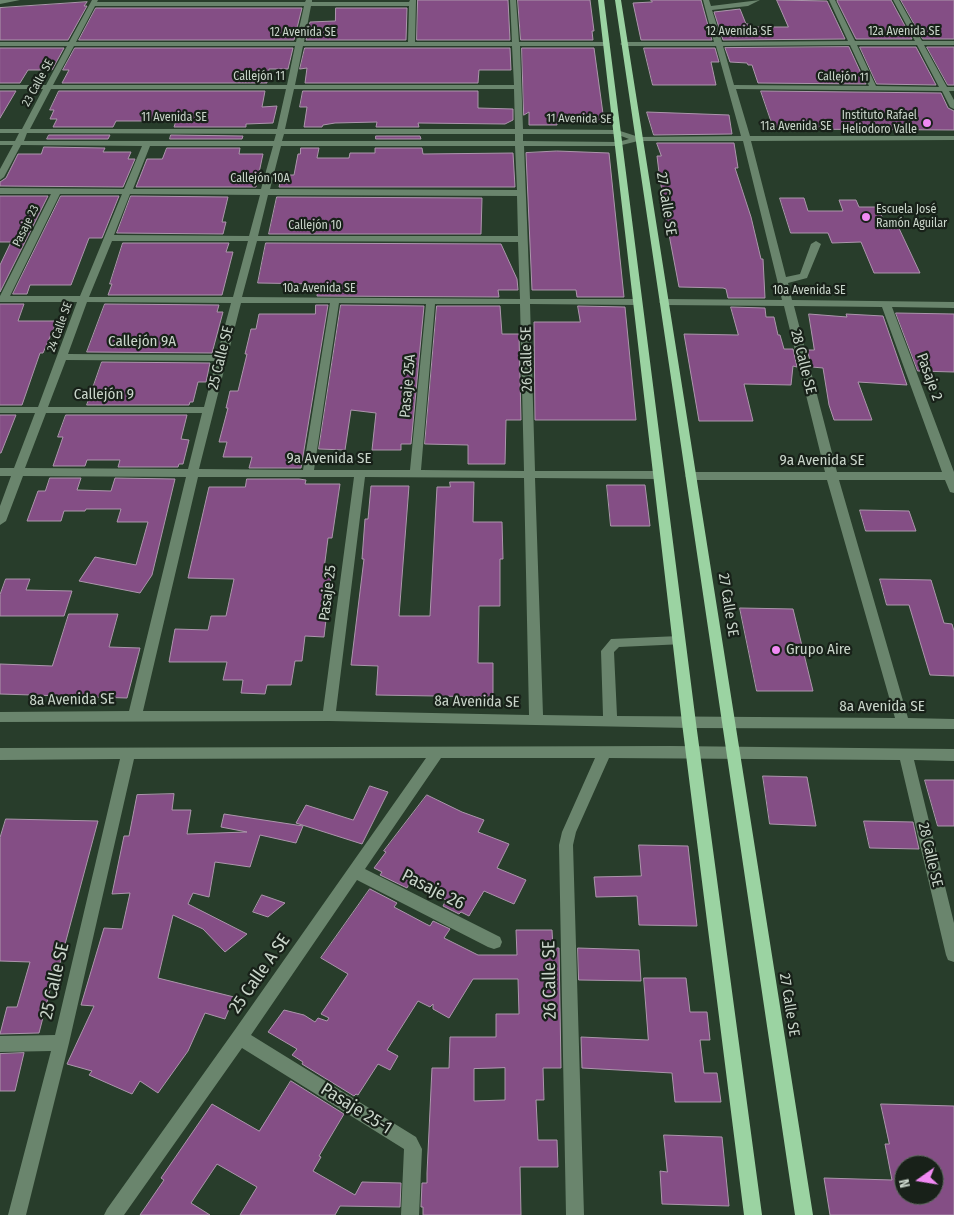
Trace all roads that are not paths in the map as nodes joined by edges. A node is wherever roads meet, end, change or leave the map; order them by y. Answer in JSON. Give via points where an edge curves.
{"nodes":[{"id":1,"x":17,"y":0,"type":"edge"},
{"id":2,"x":513,"y":0,"type":"edge"},
{"id":3,"x":601,"y":0,"type":"edge"},
{"id":4,"x":618,"y":0,"type":"edge"},
{"id":5,"x":757,"y":0,"type":"edge"},
{"id":6,"x":832,"y":0,"type":"edge"},
{"id":7,"x":896,"y":0,"type":"edge"},
{"id":8,"x":0,"y":2,"type":"edge"},
{"id":9,"x":95,"y":2,"type":"edge"},
{"id":10,"x":308,"y":2,"type":"edge"},
{"id":11,"x":413,"y":2,"type":"edge"},
{"id":12,"x":707,"y":4,"type":"edge"},
{"id":13,"x":718,"y":43,"type":"junction"},
{"id":14,"x":854,"y":43,"type":"junction"},
{"id":15,"x":919,"y":43,"type":"junction"},
{"id":16,"x":954,"y":43,"type":"edge"},
{"id":17,"x":0,"y":44,"type":"edge"},
{"id":18,"x":72,"y":44,"type":"junction"},
{"id":19,"x":299,"y":44,"type":"junction"},
{"id":20,"x":606,"y":44,"type":"junction"},
{"id":21,"x":624,"y":44,"type":"junction"},
{"id":22,"x":411,"y":45,"type":"junction"},
{"id":23,"x":516,"y":45,"type":"junction"},
{"id":24,"x":0,"y":87,"type":"edge"},
{"id":25,"x":517,"y":87,"type":"junction"},
{"id":26,"x":731,"y":87,"type":"junction"},
{"id":27,"x":48,"y":88,"type":"junction"},
{"id":28,"x":289,"y":88,"type":"junction"},
{"id":29,"x":874,"y":89,"type":"junction"},
{"id":30,"x":944,"y":89,"type":"junction"},
{"id":31,"x":954,"y":89,"type":"edge"},
{"id":32,"x":954,"y":107,"type":"edge"},
{"id":33,"x":281,"y":130,"type":"junction"},
{"id":34,"x":0,"y":131,"type":"edge"},
{"id":35,"x":25,"y":131,"type":"junction"},
{"id":36,"x":519,"y":131,"type":"junction"},
{"id":37,"x":617,"y":132,"type":"junction"},
{"id":38,"x":746,"y":138,"type":"junction"},
{"id":39,"x":954,"y":138,"type":"edge"},
{"id":40,"x":638,"y":139,"type":"junction"},
{"id":41,"x":0,"y":143,"type":"edge"},
{"id":42,"x":19,"y":143,"type":"junction"},
{"id":43,"x":147,"y":143,"type":"junction"},
{"id":44,"x":277,"y":144,"type":"junction"},
{"id":45,"x":519,"y":144,"type":"junction"},
{"id":46,"x":618,"y":144,"type":"junction"},
{"id":47,"x":0,"y":177,"type":"edge"},
{"id":48,"x":0,"y":191,"type":"edge"},
{"id":49,"x":57,"y":191,"type":"junction"},
{"id":50,"x":129,"y":191,"type":"junction"},
{"id":51,"x":265,"y":191,"type":"junction"},
{"id":52,"x":521,"y":193,"type":"junction"},
{"id":53,"x":108,"y":238,"type":"junction"},
{"id":54,"x":251,"y":239,"type":"junction"},
{"id":55,"x":523,"y":239,"type":"junction"},
{"id":56,"x":816,"y":244,"type":"dead end"},
{"id":57,"x":783,"y":281,"type":"junction"},
{"id":58,"x":2,"y":299,"type":"edge"},
{"id":59,"x":83,"y":300,"type":"junction"},
{"id":60,"x":431,"y":300,"type":"junction"},
{"id":61,"x":236,"y":301,"type":"junction"},
{"id":62,"x":335,"y":301,"type":"junction"},
{"id":63,"x":525,"y":301,"type":"junction"},
{"id":64,"x":637,"y":302,"type":"junction"},
{"id":65,"x":664,"y":302,"type":"junction"},
{"id":66,"x":788,"y":303,"type":"junction"},
{"id":67,"x":886,"y":304,"type":"junction"},
{"id":68,"x":954,"y":304,"type":"edge"},
{"id":69,"x":62,"y":357,"type":"junction"},
{"id":70,"x":221,"y":358,"type":"junction"},
{"id":71,"x":42,"y":409,"type":"junction"},
{"id":72,"x":0,"y":410,"type":"edge"},
{"id":73,"x":208,"y":410,"type":"junction"},
{"id":74,"x":0,"y":472,"type":"edge"},
{"id":75,"x":18,"y":472,"type":"junction"},
{"id":76,"x":193,"y":473,"type":"junction"},
{"id":77,"x":308,"y":474,"type":"junction"},
{"id":78,"x":360,"y":474,"type":"junction"},
{"id":79,"x":415,"y":474,"type":"junction"},
{"id":80,"x":529,"y":475,"type":"junction"},
{"id":81,"x":658,"y":475,"type":"junction"},
{"id":82,"x":691,"y":476,"type":"junction"},
{"id":83,"x":832,"y":476,"type":"junction"},
{"id":84,"x":952,"y":476,"type":"edge"},
{"id":85,"x":954,"y":489,"type":"edge"},
{"id":86,"x":0,"y":521,"type":"edge"},
{"id":87,"x":679,"y":641,"type":"junction"},
{"id":88,"x":135,"y":716,"type":"junction"},
{"id":89,"x":329,"y":716,"type":"junction"},
{"id":90,"x":0,"y":717,"type":"edge"},
{"id":91,"x":536,"y":719,"type":"junction"},
{"id":92,"x":610,"y":721,"type":"junction"},
{"id":93,"x":689,"y":723,"type":"junction"},
{"id":94,"x":728,"y":723,"type":"junction"},
{"id":95,"x":903,"y":724,"type":"junction"},
{"id":96,"x":954,"y":724,"type":"edge"},
{"id":97,"x":604,"y":753,"type":"junction"},
{"id":98,"x":693,"y":753,"type":"junction"},
{"id":99,"x":0,"y":754,"type":"edge"},
{"id":100,"x":128,"y":754,"type":"junction"},
{"id":101,"x":437,"y":754,"type":"junction"},
{"id":102,"x":733,"y":754,"type":"junction"},
{"id":103,"x":906,"y":755,"type":"junction"},
{"id":104,"x":954,"y":755,"type":"edge"},
{"id":105,"x":354,"y":871,"type":"junction"},
{"id":106,"x":494,"y":942,"type":"dead end"},
{"id":107,"x":954,"y":956,"type":"edge"},
{"id":108,"x":240,"y":1037,"type":"junction"},
{"id":109,"x":61,"y":1043,"type":"junction"},
{"id":110,"x":0,"y":1044,"type":"edge"},
{"id":111,"x":17,"y":1215,"type":"edge"},
{"id":112,"x":113,"y":1215,"type":"edge"},
{"id":113,"x":410,"y":1215,"type":"edge"},
{"id":114,"x":575,"y":1215,"type":"edge"},
{"id":115,"x":753,"y":1215,"type":"edge"},
{"id":116,"x":804,"y":1215,"type":"edge"}],
"edges":[{"from":1,"to":8,"type":"street"},
{"from":2,"to":23,"type":"street","name":"26 Calle SE"},
{"from":3,"to":20,"type":"main road"},
{"from":4,"to":21,"type":"main road","name":"27 Calle SE"},
{"from":5,"to":12,"type":"street","via":[[748,4]]},
{"from":6,"to":14,"type":"street"},
{"from":7,"to":15,"type":"street"},
{"from":9,"to":10,"type":"street"},
{"from":9,"to":18,"type":"street","name":"23 Calle SE"},
{"from":10,"to":11,"type":"street"},
{"from":10,"to":19,"type":"street","name":"25 Calle SE"},
{"from":11,"to":22,"type":"street"},
{"from":12,"to":13,"type":"street","name":"28 Calle SE"},
{"from":13,"to":14,"type":"street","name":"12 Avenida SE"},
{"from":13,"to":21,"type":"street","name":"12 Avenida SE"},
{"from":13,"to":26,"type":"street","name":"28 Calle SE"},
{"from":14,"to":15,"type":"street","name":"12a Avenida SE"},
{"from":14,"to":29,"type":"street"},
{"from":15,"to":16,"type":"street","name":"12a Avenida SE"},
{"from":15,"to":30,"type":"street"},
{"from":17,"to":18,"type":"street","name":"12 Avenida SE"},
{"from":18,"to":19,"type":"street","name":"12 Avenida SE"},
{"from":18,"to":27,"type":"street","name":"23 Calle SE"},
{"from":19,"to":22,"type":"street","name":"12 Avenida SE"},
{"from":19,"to":28,"type":"street","name":"25 Calle SE"},
{"from":20,"to":23,"type":"street","name":"12 Avenida SE"},
{"from":20,"to":37,"type":"main road"},
{"from":21,"to":40,"type":"main road","name":"27 Calle SE"},
{"from":22,"to":23,"type":"street","name":"12 Avenida SE"},
{"from":23,"to":25,"type":"street","name":"26 Calle SE"},
{"from":24,"to":27,"type":"street","name":"Callejón 11"},
{"from":25,"to":28,"type":"street","name":"Callejón 11"},
{"from":25,"to":36,"type":"street","name":"26 Calle SE"},
{"from":26,"to":29,"type":"street","name":"Callejón 11"},
{"from":26,"to":38,"type":"street","name":"28 Calle SE"},
{"from":27,"to":28,"type":"street","name":"Callejón 11"},
{"from":27,"to":35,"type":"street","name":"23 Calle SE"},
{"from":28,"to":33,"type":"street","name":"25 Calle SE"},
{"from":29,"to":30,"type":"street","name":"Callejón 11"},
{"from":30,"to":31,"type":"street","name":"Callejón 11"},
{"from":30,"to":32,"type":"street"},
{"from":33,"to":35,"type":"street","name":"11 Avenida SE"},
{"from":33,"to":36,"type":"street","name":"11 Avenida SE"},
{"from":33,"to":44,"type":"street","name":"25 Calle SE"},
{"from":34,"to":35,"type":"street","name":"11 Avenida SE"},
{"from":35,"to":42,"type":"street","name":"23 Calle SE"},
{"from":36,"to":37,"type":"street","name":"11 Avenida SE"},
{"from":36,"to":45,"type":"street","name":"26 Calle SE"},
{"from":37,"to":40,"type":"street","name":"11 Avenida SE"},
{"from":37,"to":46,"type":"main road"},
{"from":38,"to":39,"type":"street","name":"11a Avenida SE"},
{"from":38,"to":40,"type":"street","name":"11a Avenida SE"},
{"from":38,"to":57,"type":"street","name":"28 Calle SE"},
{"from":40,"to":46,"type":"street","name":"11 Avenida SE"},
{"from":40,"to":65,"type":"main road","name":"27 Calle SE"},
{"from":41,"to":42,"type":"street","name":"11 Avenida SE"},
{"from":42,"to":43,"type":"street","name":"11 Avenida SE"},
{"from":42,"to":47,"type":"street","name":"23 Calle SE"},
{"from":43,"to":44,"type":"street","name":"11 Avenida SE"},
{"from":43,"to":50,"type":"street","name":"24 Calle SE"},
{"from":44,"to":45,"type":"street","name":"11 Avenida SE"},
{"from":44,"to":51,"type":"street","name":"25 Calle SE"},
{"from":45,"to":46,"type":"street","name":"11 Avenida SE"},
{"from":45,"to":52,"type":"street","name":"26 Calle SE"},
{"from":46,"to":64,"type":"main road"},
{"from":48,"to":49,"type":"street","name":"Callejón 10A"},
{"from":49,"to":50,"type":"street","name":"Callejón 10A"},
{"from":49,"to":58,"type":"street","name":"Pasaje 23"},
{"from":50,"to":51,"type":"street","name":"Callejón 10A"},
{"from":50,"to":53,"type":"street","name":"24 Calle SE"},
{"from":51,"to":52,"type":"street","name":"Callejón 10A"},
{"from":51,"to":54,"type":"street","name":"25 Calle SE"},
{"from":52,"to":55,"type":"street","name":"26 Calle SE"},
{"from":53,"to":54,"type":"street","name":"Callejón 10"},
{"from":53,"to":59,"type":"street","name":"24 Calle SE"},
{"from":54,"to":55,"type":"street","name":"Callejón 10"},
{"from":54,"to":61,"type":"street","name":"25 Calle SE"},
{"from":55,"to":63,"type":"street","name":"26 Calle SE"},
{"from":56,"to":57,"type":"street","via":[[804,276]]},
{"from":57,"to":66,"type":"street","name":"28 Calle SE"},
{"from":58,"to":59,"type":"street","name":"10a Avenida SE"},
{"from":59,"to":61,"type":"street","name":"10a Avenida SE"},
{"from":59,"to":69,"type":"street","name":"24 Calle SE"},
{"from":60,"to":62,"type":"street","name":"10a Avenida SE"},
{"from":60,"to":63,"type":"street","name":"10a Avenida SE"},
{"from":60,"to":79,"type":"street","name":"Pasaje 25A"},
{"from":61,"to":62,"type":"street","name":"10a Avenida SE"},
{"from":61,"to":70,"type":"street","name":"25 Calle SE"},
{"from":62,"to":77,"type":"street"},
{"from":63,"to":64,"type":"street","name":"10a Avenida SE"},
{"from":63,"to":80,"type":"street","name":"26 Calle SE"},
{"from":64,"to":81,"type":"main road"},
{"from":65,"to":66,"type":"street","name":"10a Avenida SE"},
{"from":65,"to":82,"type":"main road","name":"27 Calle SE"},
{"from":66,"to":67,"type":"street","name":"10a Avenida SE"},
{"from":66,"to":83,"type":"street","name":"28 Calle SE"},
{"from":67,"to":68,"type":"street","name":"10a Avenida SE"},
{"from":67,"to":84,"type":"street","name":"Pasaje 2"},
{"from":69,"to":70,"type":"street","name":"Callejón 9A"},
{"from":69,"to":71,"type":"street","name":"24 Calle SE"},
{"from":70,"to":73,"type":"street","name":"25 Calle SE"},
{"from":71,"to":72,"type":"street","name":"Callejón 9"},
{"from":71,"to":73,"type":"street","name":"Callejón 9"},
{"from":71,"to":75,"type":"street","name":"24 Calle SE"},
{"from":73,"to":76,"type":"street","name":"25 Calle SE"},
{"from":74,"to":75,"type":"street","name":"9a Avenida SE"},
{"from":75,"to":76,"type":"street","name":"9a Avenida SE"},
{"from":75,"to":86,"type":"street","name":"24 Calle SE"},
{"from":76,"to":77,"type":"street","name":"9a Avenida SE"},
{"from":76,"to":88,"type":"street","name":"25 Calle SE"},
{"from":77,"to":78,"type":"street","name":"9a Avenida SE"},
{"from":78,"to":79,"type":"street","name":"9a Avenida SE"},
{"from":78,"to":89,"type":"street","name":"Pasaje 25"},
{"from":79,"to":80,"type":"street","name":"9a Avenida SE"},
{"from":80,"to":81,"type":"street","name":"9a Avenida SE"},
{"from":80,"to":91,"type":"street","name":"26 Calle SE"},
{"from":81,"to":87,"type":"main road"},
{"from":82,"to":83,"type":"street","name":"9a Avenida SE"},
{"from":82,"to":94,"type":"main road","name":"27 Calle SE"},
{"from":83,"to":84,"type":"street","name":"9a Avenida SE"},
{"from":83,"to":95,"type":"street","name":"28 Calle SE"},
{"from":84,"to":85,"type":"street","name":"Pasaje 2"},
{"from":87,"to":92,"type":"street","via":[[616,642],[607,651]]},
{"from":87,"to":93,"type":"main road"},
{"from":88,"to":89,"type":"street","name":"8a Avenida SE"},
{"from":88,"to":90,"type":"street","name":"8a Avenida SE"},
{"from":89,"to":91,"type":"street","name":"8a Avenida SE"},
{"from":91,"to":92,"type":"street","name":"8a Avenida SE"},
{"from":92,"to":93,"type":"street","name":"8a Avenida SE"},
{"from":93,"to":94,"type":"street","name":"8a Avenida SE"},
{"from":93,"to":98,"type":"main road"},
{"from":94,"to":95,"type":"street","name":"8a Avenida SE"},
{"from":94,"to":102,"type":"main road","name":"27 Calle SE"},
{"from":95,"to":96,"type":"street","name":"8a Avenida SE"},
{"from":97,"to":98,"type":"street"},
{"from":97,"to":101,"type":"street"},
{"from":97,"to":114,"type":"street","name":"26 Calle SE","via":[[566,845]]},
{"from":98,"to":102,"type":"street"},
{"from":98,"to":115,"type":"main road"},
{"from":99,"to":100,"type":"street"},
{"from":100,"to":101,"type":"street"},
{"from":100,"to":109,"type":"street","name":"25 Calle SE"},
{"from":101,"to":105,"type":"street","name":"25 Calle A SE"},
{"from":102,"to":103,"type":"street"},
{"from":102,"to":116,"type":"main road","name":"27 Calle SE"},
{"from":103,"to":104,"type":"street"},
{"from":103,"to":107,"type":"street","name":"28 Calle SE"},
{"from":105,"to":106,"type":"street","name":"Pasaje 26"},
{"from":105,"to":108,"type":"street","name":"25 Calle A SE"},
{"from":108,"to":112,"type":"street","name":"25 Calle A SE"},
{"from":108,"to":113,"type":"street","name":"Pasaje 25-1","via":[[410,1143],[413,1149]]},
{"from":109,"to":110,"type":"street"},
{"from":109,"to":111,"type":"street","name":"25 Calle SE"}]}
